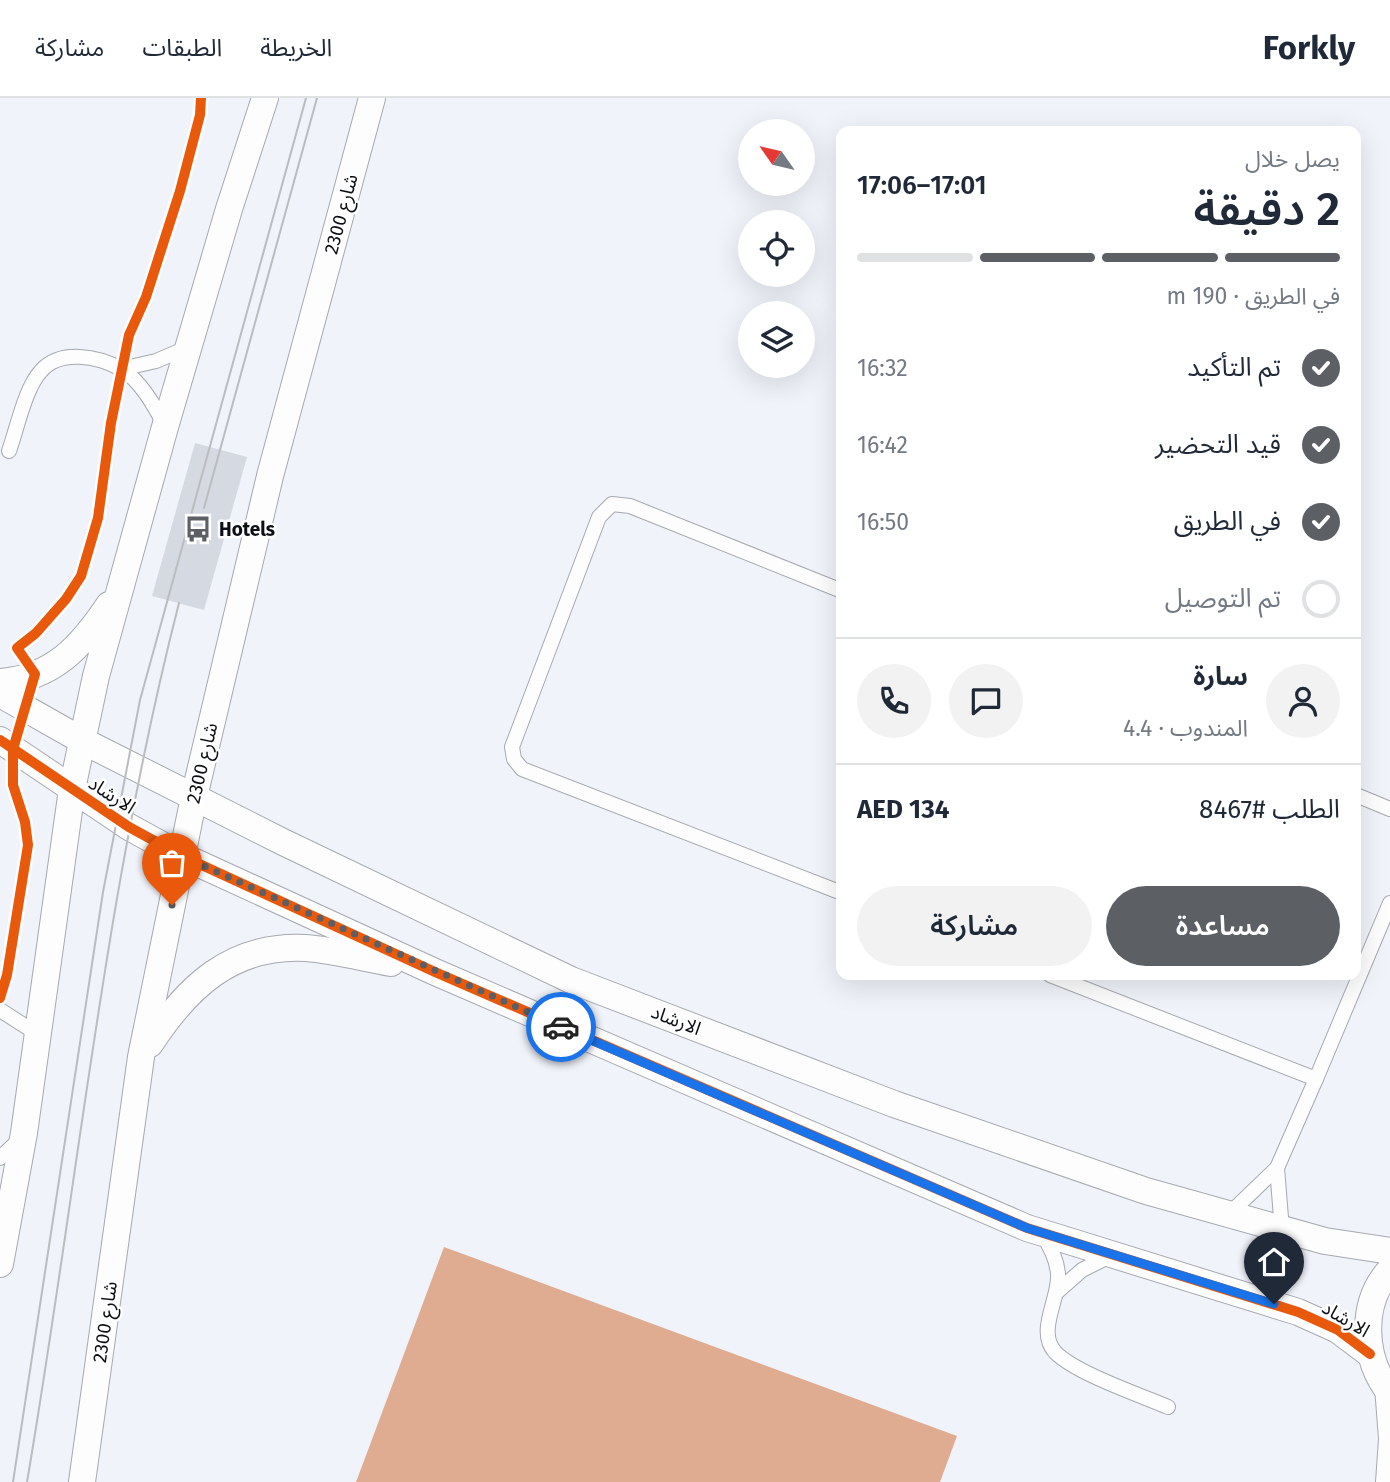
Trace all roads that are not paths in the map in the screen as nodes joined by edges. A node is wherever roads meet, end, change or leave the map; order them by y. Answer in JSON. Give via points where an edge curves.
{"nodes":[{"id":1,"x":265,"y":98,"type":"edge"},
{"id":2,"x":372,"y":98,"type":"edge"},
{"id":3,"x":189,"y":347,"type":"junction"},
{"id":4,"x":121,"y":369,"type":"junction"},
{"id":5,"x":165,"y":427,"type":"junction"},
{"id":6,"x":9,"y":451,"type":"dead end"},
{"id":7,"x":836,"y":589,"type":"edge"},
{"id":8,"x":120,"y":590,"type":"junction"},
{"id":9,"x":0,"y":682,"type":"edge"},
{"id":10,"x":0,"y":694,"type":"edge"},
{"id":11,"x":0,"y":740,"type":"edge"},
{"id":12,"x":83,"y":741,"type":"junction"},
{"id":13,"x":72,"y":789,"type":"junction"},
{"id":14,"x":194,"y":797,"type":"junction"},
{"id":15,"x":1361,"y":797,"type":"edge"},
{"id":16,"x":1390,"y":809,"type":"edge"},
{"id":17,"x":182,"y":856,"type":"junction"},
{"id":18,"x":836,"y":891,"type":"edge"},
{"id":19,"x":1390,"y":903,"type":"edge"},
{"id":20,"x":435,"y":972,"type":"junction"},
{"id":21,"x":1361,"y":972,"type":"edge"},
{"id":22,"x":1063,"y":980,"type":"edge"},
{"id":23,"x":1358,"y":980,"type":"edge"},
{"id":24,"x":0,"y":1010,"type":"edge"},
{"id":25,"x":36,"y":1033,"type":"junction"},
{"id":26,"x":141,"y":1058,"type":"junction"},
{"id":27,"x":1316,"y":1079,"type":"junction"},
{"id":28,"x":24,"y":1133,"type":"junction"},
{"id":29,"x":0,"y":1158,"type":"edge"},
{"id":30,"x":1277,"y":1168,"type":"junction"},
{"id":31,"x":1227,"y":1215,"type":"junction"},
{"id":32,"x":3,"y":1225,"type":"edge"},
{"id":33,"x":1282,"y":1230,"type":"junction"},
{"id":34,"x":1041,"y":1233,"type":"junction"},
{"id":35,"x":1390,"y":1251,"type":"edge"},
{"id":36,"x":1113,"y":1255,"type":"junction"},
{"id":37,"x":0,"y":1264,"type":"edge"},
{"id":38,"x":1390,"y":1270,"type":"edge"},
{"id":39,"x":1057,"y":1292,"type":"junction"},
{"id":40,"x":1370,"y":1354,"type":"junction"},
{"id":41,"x":1386,"y":1388,"type":"edge"},
{"id":42,"x":1168,"y":1407,"type":"dead end"},
{"id":43,"x":82,"y":1482,"type":"edge"},
{"id":44,"x":1383,"y":1482,"type":"edge"}],
"edges":[{"from":1,"to":3,"type":"street"},
{"from":2,"to":14,"type":"street","name":"شارع 2300","via":[[270,476]]},
{"from":3,"to":4,"type":"lane"},
{"from":3,"to":5,"type":"street"},
{"from":4,"to":5,"type":"lane","via":[[147,395]]},
{"from":4,"to":6,"type":"lane","via":[[76,356],[49,362],[32,384]]},
{"from":5,"to":8,"type":"street"},
{"from":7,"to":18,"type":"lane","via":[[630,506],[612,505],[599,517],[512,747],[514,759],[523,769]]},
{"from":8,"to":9,"type":"street","via":[[90,633],[62,662],[20,680]]},
{"from":8,"to":12,"type":"street"},
{"from":10,"to":12,"type":"street","name":"الارشاد"},
{"from":11,"to":13,"type":"street","name":"الارشاد"},
{"from":12,"to":13,"type":"street"},
{"from":12,"to":14,"type":"street","name":"الارشاد"},
{"from":13,"to":17,"type":"street","name":"الارشاد"},
{"from":13,"to":25,"type":"street"},
{"from":14,"to":17,"type":"street","name":"شارع 2300"},
{"from":14,"to":31,"type":"street","name":"الارشاد","via":[[571,979],[894,1104]]},
{"from":15,"to":16,"type":"lane"},
{"from":17,"to":20,"type":"street","name":"الارشاد"},
{"from":17,"to":26,"type":"street","name":"شارع 2300"},
{"from":19,"to":21,"type":"lane"},
{"from":20,"to":26,"type":"street","name":"الارشاد","via":[[306,948],[239,960],[186,995]]},
{"from":20,"to":34,"type":"street","name":"الارشاد"},
{"from":22,"to":27,"type":"lane"},
{"from":23,"to":27,"type":"lane"},
{"from":24,"to":25,"type":"lane"},
{"from":25,"to":28,"type":"street"},
{"from":26,"to":43,"type":"street","name":"شارع 2300"},
{"from":27,"to":30,"type":"lane"},
{"from":28,"to":29,"type":"lane"},
{"from":28,"to":32,"type":"street"},
{"from":30,"to":31,"type":"lane"},
{"from":30,"to":33,"type":"lane"},
{"from":31,"to":33,"type":"street","name":"الارشاد"},
{"from":32,"to":37,"type":"street"},
{"from":33,"to":35,"type":"street","name":"الارشاد"},
{"from":34,"to":36,"type":"street","name":"الارشاد"},
{"from":34,"to":39,"type":"lane","via":[[1056,1262]]},
{"from":36,"to":39,"type":"lane","via":[[1082,1270]]},
{"from":36,"to":40,"type":"street","name":"الارشاد","via":[[1298,1312],[1338,1330]]},
{"from":38,"to":40,"type":"street","via":[[1373,1299]]},
{"from":39,"to":42,"type":"lane","via":[[1048,1328],[1056,1353],[1083,1370]]},
{"from":40,"to":41,"type":"street"},
{"from":41,"to":44,"type":"lane"}]}
